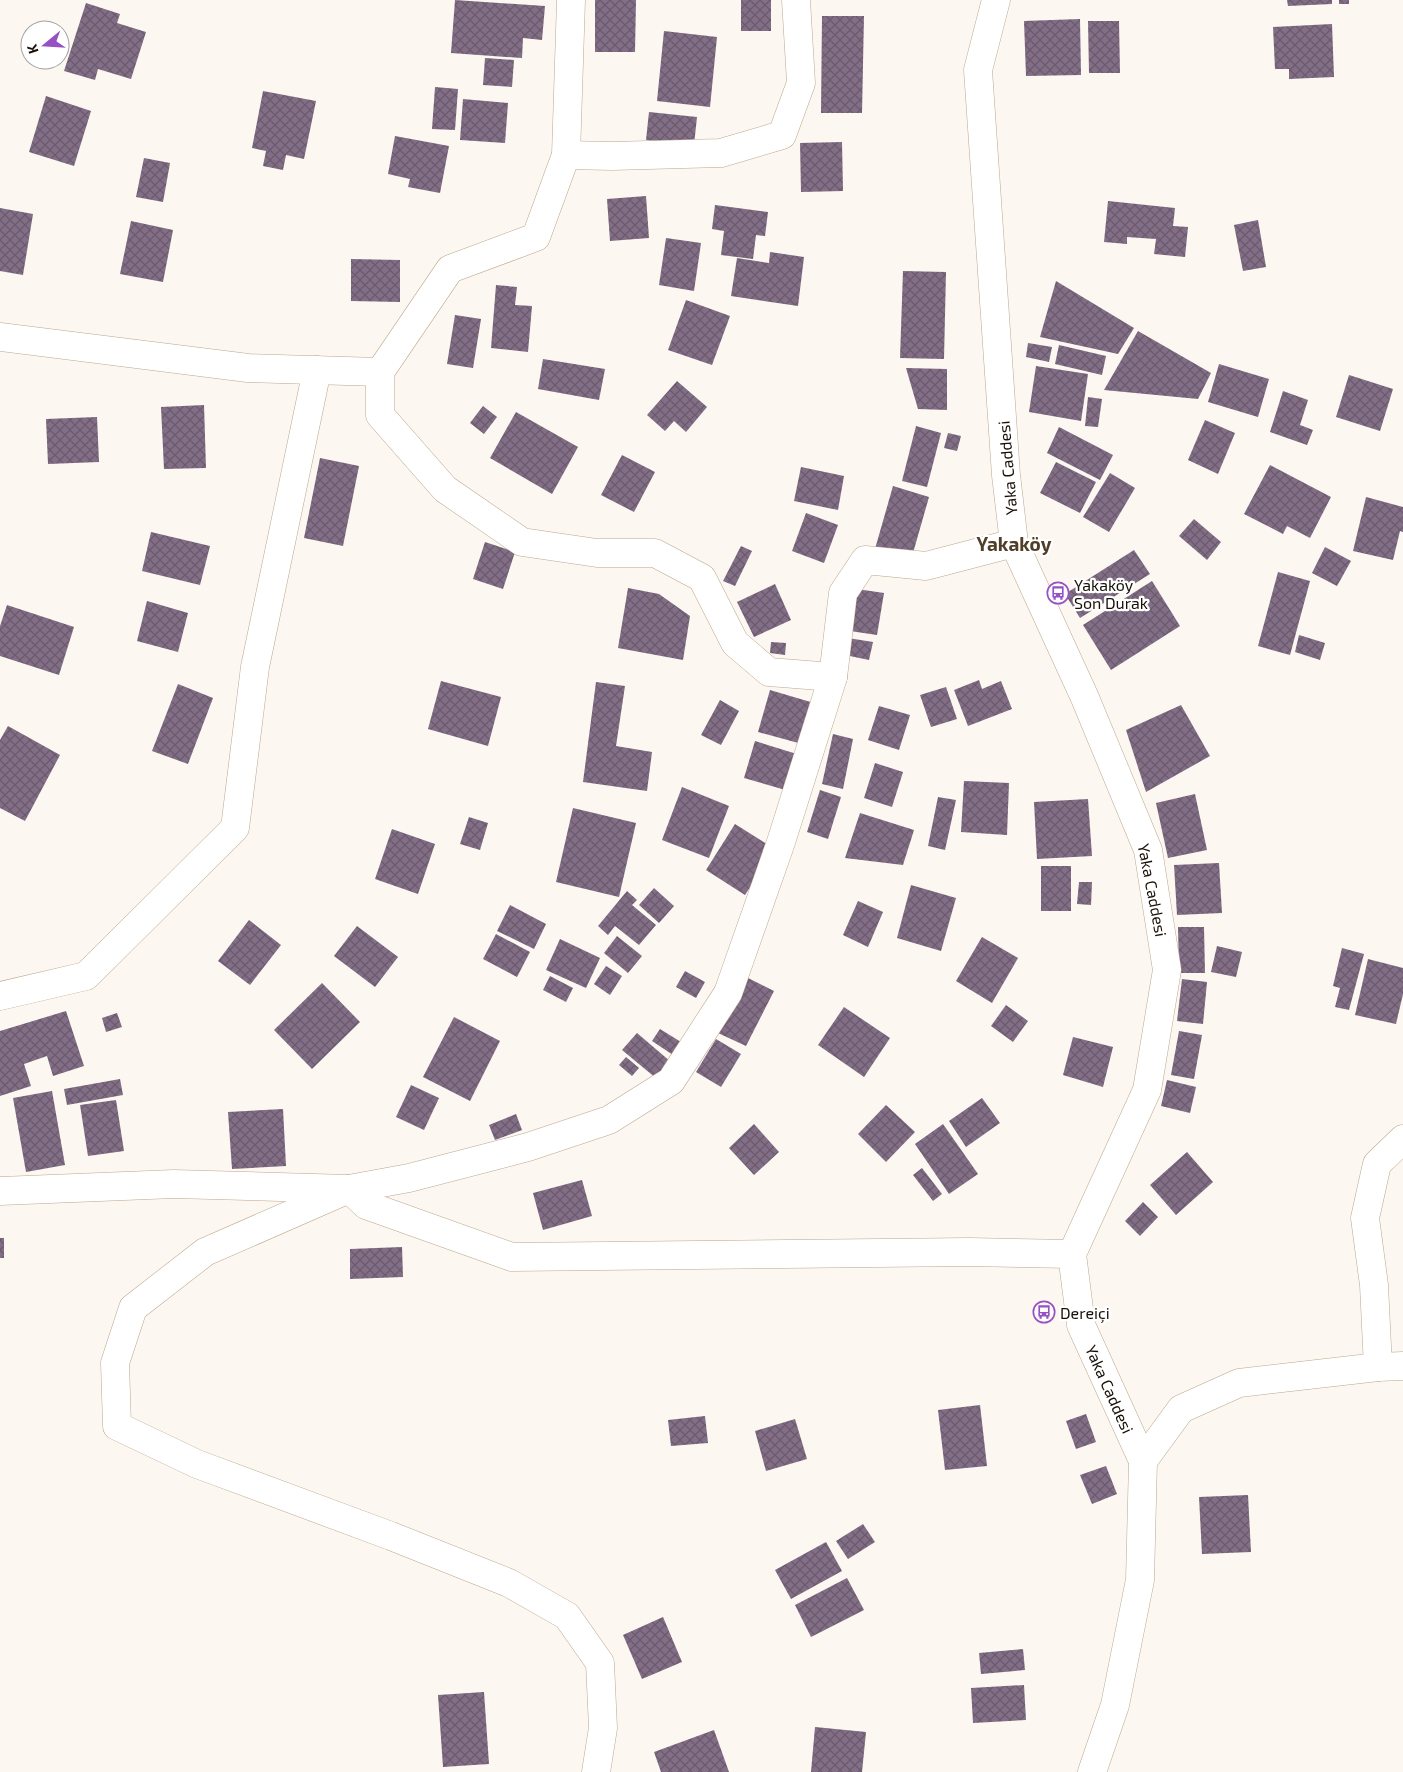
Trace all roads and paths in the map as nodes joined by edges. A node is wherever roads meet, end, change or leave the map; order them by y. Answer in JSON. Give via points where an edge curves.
{"nodes":[{"id":1,"x":571,"y":0,"type":"edge"},
{"id":2,"x":796,"y":0,"type":"edge"},
{"id":3,"x":996,"y":0,"type":"edge"},
{"id":4,"x":566,"y":155,"type":"junction"},
{"id":5,"x":0,"y":336,"type":"edge"},
{"id":6,"x":317,"y":370,"type":"junction"},
{"id":7,"x":380,"y":372,"type":"junction"},
{"id":8,"x":1014,"y":543,"type":"junction"},
{"id":9,"x":833,"y":677,"type":"junction"},
{"id":10,"x":0,"y":996,"type":"edge"},
{"id":11,"x":1403,"y":1140,"type":"edge"},
{"id":12,"x":349,"y":1189,"type":"junction"},
{"id":13,"x":0,"y":1191,"type":"edge"},
{"id":14,"x":1072,"y":1254,"type":"junction"},
{"id":15,"x":1390,"y":1366,"type":"edge"},
{"id":16,"x":1143,"y":1461,"type":"junction"},
{"id":17,"x":596,"y":1772,"type":"edge"},
{"id":18,"x":1092,"y":1772,"type":"edge"}],
"edges":[{"from":1,"to":4,"type":"street"},
{"from":2,"to":4,"type":"street","via":[[801,83],[782,135],[720,153]]},
{"from":3,"to":8,"type":"street","name":"Yaka Caddesi","via":[[978,70]]},
{"from":4,"to":7,"type":"street","via":[[536,237],[450,269]]},
{"from":5,"to":6,"type":"street","via":[[248,368]]},
{"from":6,"to":7,"type":"street"},
{"from":6,"to":10,"type":"street","via":[[254,667],[235,828],[86,976]]},
{"from":7,"to":9,"type":"street","via":[[380,415],[445,489],[522,542],[597,553],[654,553],[702,578],[735,643],[769,672]]},
{"from":8,"to":9,"type":"street","via":[[926,566],[865,560],[843,593]]},
{"from":8,"to":14,"type":"street","name":"Yaka Caddesi","via":[[1085,698],[1148,850],[1167,970],[1147,1090]]},
{"from":9,"to":12,"type":"street","via":[[782,842],[728,993],[671,1081],[609,1120],[528,1147],[409,1178]]},
{"from":11,"to":15,"type":"street","via":[[1377,1164],[1365,1218]]},
{"from":12,"to":13,"type":"street","via":[[174,1184]]},
{"from":12,"to":14,"type":"street","via":[[366,1205],[512,1257],[969,1252]]},
{"from":12,"to":17,"type":"street","via":[[205,1252],[133,1308],[115,1364],[117,1426],[197,1464],[510,1583],[567,1616],[600,1663],[603,1728]]},
{"from":14,"to":16,"type":"street","name":"Yaka Caddesi","via":[[1082,1325]]},
{"from":15,"to":16,"type":"street","via":[[1238,1383],[1180,1410]]},
{"from":16,"to":18,"type":"street","name":"Yaka Caddesi","via":[[1140,1580],[1115,1705]]}]}
